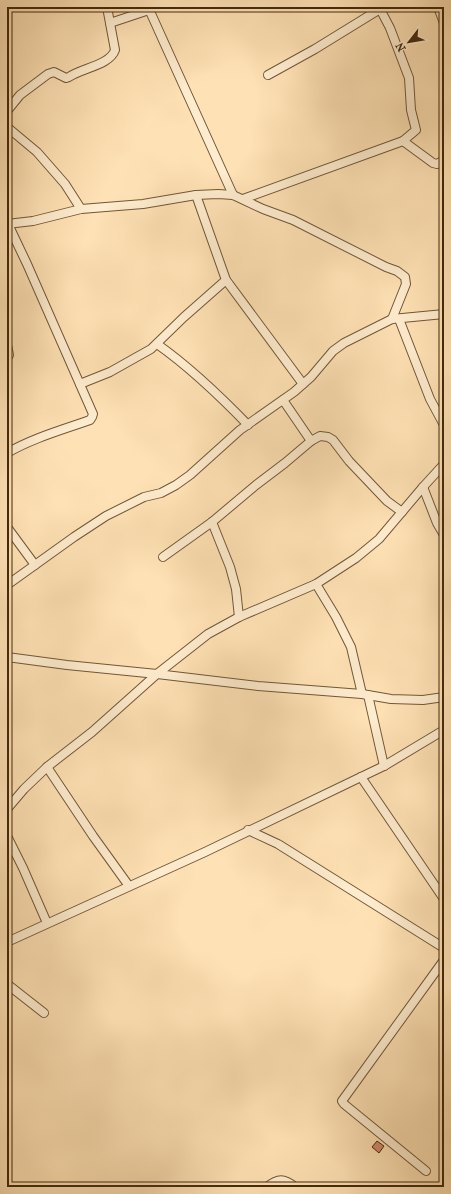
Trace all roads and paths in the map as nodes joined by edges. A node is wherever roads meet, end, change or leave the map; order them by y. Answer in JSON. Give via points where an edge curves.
{"nodes":[{"id":1,"x":107,"y":7,"type":"edge"},
{"id":2,"x":438,"y":7,"type":"edge"},
{"id":3,"x":380,"y":8,"type":"edge"},
{"id":4,"x":149,"y":9,"type":"edge"},
{"id":5,"x":110,"y":23,"type":"junction"},
{"id":6,"x":444,"y":23,"type":"edge"},
{"id":7,"x":268,"y":75,"type":"dead end"},
{"id":8,"x":7,"y":111,"type":"edge"},
{"id":9,"x":7,"y":127,"type":"edge"},
{"id":10,"x":403,"y":141,"type":"junction"},
{"id":11,"x":444,"y":160,"type":"edge"},
{"id":12,"x":196,"y":195,"type":"junction"},
{"id":13,"x":233,"y":195,"type":"junction"},
{"id":14,"x":243,"y":199,"type":"junction"},
{"id":15,"x":82,"y":209,"type":"junction"},
{"id":16,"x":8,"y":224,"type":"edge"},
{"id":17,"x":226,"y":280,"type":"junction"},
{"id":18,"x":444,"y":314,"type":"edge"},
{"id":19,"x":395,"y":319,"type":"junction"},
{"id":20,"x":157,"y":344,"type":"junction"},
{"id":21,"x":7,"y":345,"type":"edge"},
{"id":22,"x":7,"y":358,"type":"edge"},
{"id":23,"x":80,"y":384,"type":"junction"},
{"id":24,"x":303,"y":384,"type":"junction"},
{"id":25,"x":283,"y":400,"type":"junction"},
{"id":26,"x":248,"y":425,"type":"junction"},
{"id":27,"x":444,"y":425,"type":"edge"},
{"id":28,"x":311,"y":441,"type":"junction"},
{"id":29,"x":7,"y":453,"type":"edge"},
{"id":30,"x":444,"y":464,"type":"edge"},
{"id":31,"x":423,"y":487,"type":"junction"},
{"id":32,"x":402,"y":512,"type":"junction"},
{"id":33,"x":212,"y":522,"type":"junction"},
{"id":34,"x":7,"y":527,"type":"edge"},
{"id":35,"x":444,"y":535,"type":"edge"},
{"id":36,"x":163,"y":557,"type":"dead end"},
{"id":37,"x":35,"y":565,"type":"junction"},
{"id":38,"x":316,"y":584,"type":"junction"},
{"id":39,"x":7,"y":585,"type":"edge"},
{"id":40,"x":239,"y":617,"type":"junction"},
{"id":41,"x":7,"y":656,"type":"edge"},
{"id":42,"x":157,"y":674,"type":"junction"},
{"id":43,"x":365,"y":695,"type":"junction"},
{"id":44,"x":444,"y":697,"type":"edge"},
{"id":45,"x":444,"y":730,"type":"edge"},
{"id":46,"x":384,"y":766,"type":"junction"},
{"id":47,"x":47,"y":767,"type":"junction"},
{"id":48,"x":361,"y":778,"type":"junction"},
{"id":49,"x":7,"y":809,"type":"edge"},
{"id":50,"x":248,"y":830,"type":"junction"},
{"id":51,"x":7,"y":836,"type":"edge"},
{"id":52,"x":129,"y":886,"type":"junction"},
{"id":53,"x":444,"y":899,"type":"edge"},
{"id":54,"x":47,"y":923,"type":"junction"},
{"id":55,"x":7,"y":942,"type":"edge"},
{"id":56,"x":444,"y":948,"type":"edge"},
{"id":57,"x":444,"y":960,"type":"edge"},
{"id":58,"x":7,"y":984,"type":"edge"},
{"id":59,"x":44,"y":1013,"type":"dead end"},
{"id":60,"x":426,"y":1171,"type":"dead end"},
{"id":61,"x":267,"y":1187,"type":"edge"},
{"id":62,"x":295,"y":1187,"type":"edge"}],
"edges":[{"from":1,"to":5,"type":"street"},
{"from":2,"to":6,"type":"street"},
{"from":3,"to":7,"type":"street"},
{"from":3,"to":10,"type":"street","via":[[409,78],[411,110],[416,130]]},
{"from":4,"to":5,"type":"street"},
{"from":4,"to":13,"type":"street"},
{"from":5,"to":8,"type":"street","via":[[115,50],[112,56],[100,64],[85,68],[66,78],[54,72],[48,74],[20,96]]},
{"from":9,"to":15,"type":"street","via":[[37,152],[65,184]]},
{"from":10,"to":11,"type":"street","via":[[433,163],[437,164]]},
{"from":10,"to":14,"type":"street"},
{"from":12,"to":13,"type":"street"},
{"from":12,"to":15,"type":"street","via":[[143,204]]},
{"from":12,"to":17,"type":"street"},
{"from":13,"to":14,"type":"street"},
{"from":14,"to":19,"type":"street","via":[[293,220],[405,277],[406,284]]},
{"from":15,"to":16,"type":"street","via":[[33,221]]},
{"from":16,"to":23,"type":"street"},
{"from":17,"to":20,"type":"street","via":[[184,316]]},
{"from":17,"to":24,"type":"street"},
{"from":18,"to":19,"type":"street"},
{"from":19,"to":24,"type":"street","via":[[332,351]]},
{"from":19,"to":27,"type":"street"},
{"from":20,"to":23,"type":"street","via":[[110,372]]},
{"from":20,"to":26,"type":"street","via":[[202,379]]},
{"from":21,"to":22,"type":"street"},
{"from":23,"to":29,"type":"street","via":[[93,414],[90,420]]},
{"from":24,"to":25,"type":"street"},
{"from":25,"to":26,"type":"street"},
{"from":25,"to":28,"type":"street"},
{"from":26,"to":37,"type":"street","via":[[176,485],[106,516]]},
{"from":28,"to":32,"type":"street","via":[[320,436],[332,440],[387,501]]},
{"from":28,"to":33,"type":"street"},
{"from":30,"to":31,"type":"street"},
{"from":31,"to":32,"type":"street"},
{"from":31,"to":35,"type":"street"},
{"from":32,"to":38,"type":"street","via":[[379,539]]},
{"from":33,"to":36,"type":"street"},
{"from":33,"to":40,"type":"street","via":[[230,567],[236,589]]},
{"from":34,"to":37,"type":"street"},
{"from":37,"to":39,"type":"street"},
{"from":38,"to":40,"type":"street"},
{"from":38,"to":43,"type":"street","via":[[351,647]]},
{"from":40,"to":42,"type":"street","via":[[208,634]]},
{"from":41,"to":42,"type":"street"},
{"from":42,"to":43,"type":"street"},
{"from":42,"to":47,"type":"street","via":[[92,732]]},
{"from":43,"to":44,"type":"street","via":[[423,700]]},
{"from":43,"to":46,"type":"street"},
{"from":45,"to":46,"type":"street"},
{"from":46,"to":48,"type":"street"},
{"from":47,"to":49,"type":"street"},
{"from":47,"to":52,"type":"street"},
{"from":48,"to":50,"type":"street"},
{"from":48,"to":53,"type":"street"},
{"from":50,"to":52,"type":"street"},
{"from":50,"to":56,"type":"street","via":[[278,844]]},
{"from":51,"to":54,"type":"street"},
{"from":52,"to":54,"type":"street"},
{"from":54,"to":55,"type":"street"},
{"from":57,"to":60,"type":"street","via":[[342,1101]]},
{"from":58,"to":59,"type":"street"},
{"from":61,"to":62,"type":"street","via":[[273,1182],[283,1180]]}]}
